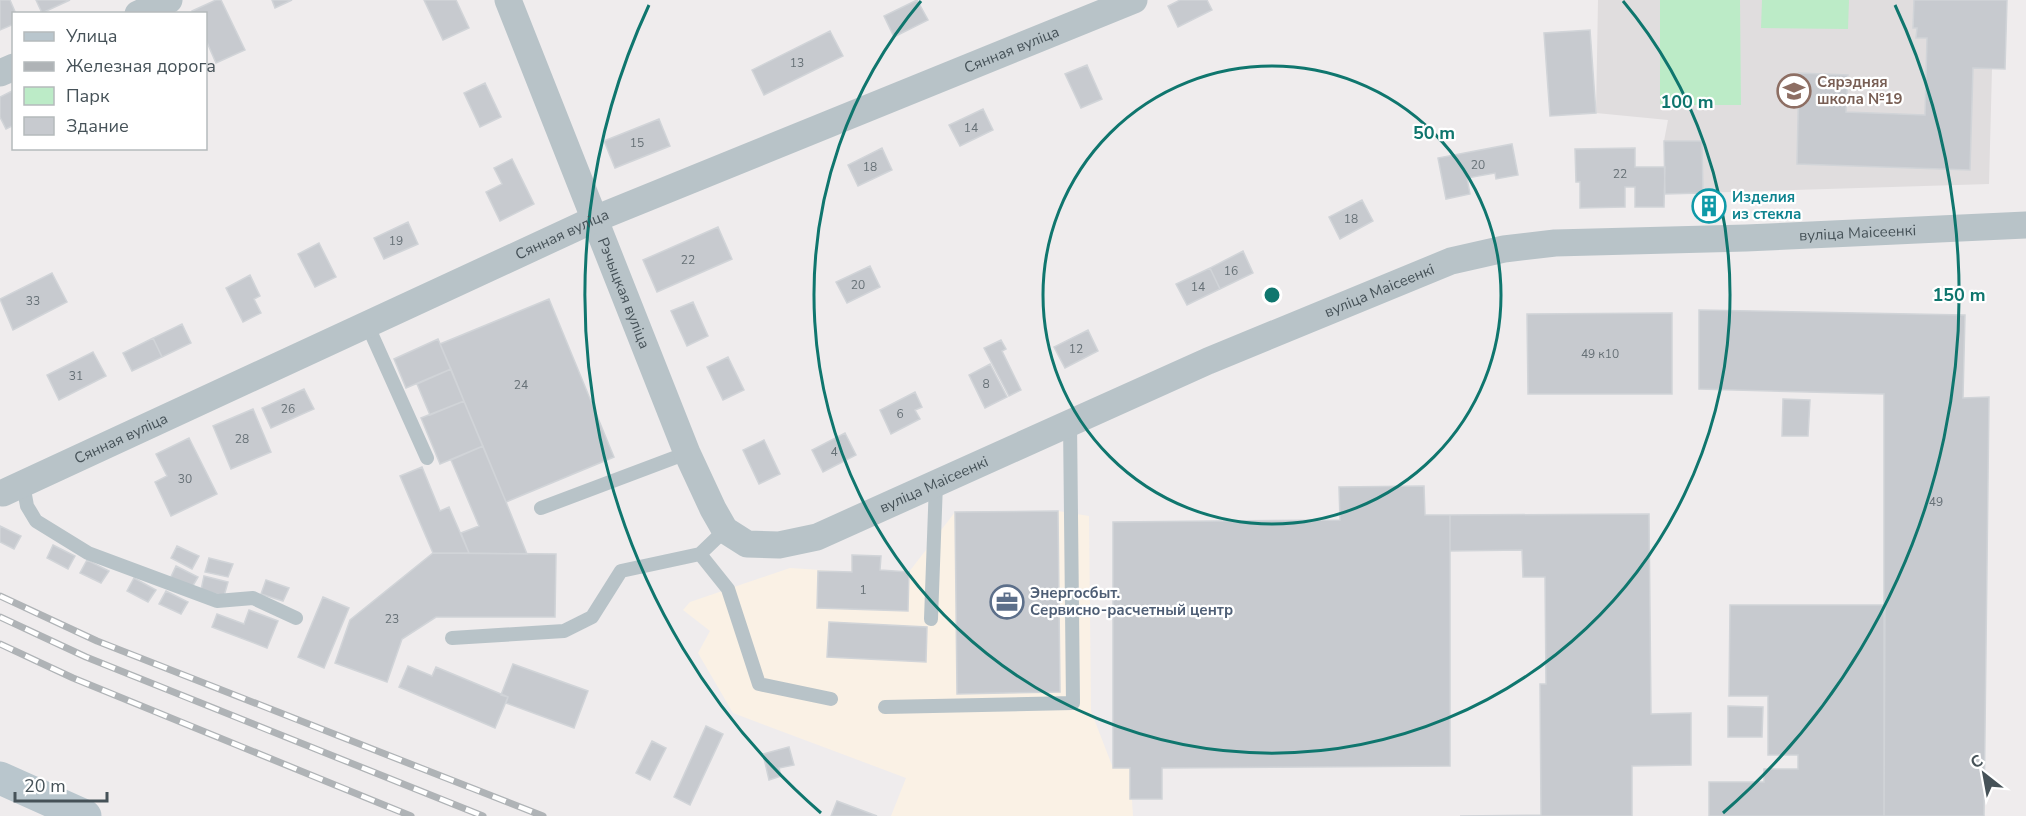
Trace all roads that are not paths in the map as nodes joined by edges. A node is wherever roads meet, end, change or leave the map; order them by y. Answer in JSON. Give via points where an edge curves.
{"nodes":[{"id":1,"x":169,"y":0,"type":"edge"},
{"id":2,"x":508,"y":0,"type":"edge"},
{"id":3,"x":1134,"y":0,"type":"edge"},
{"id":4,"x":142,"y":12,"type":"edge"},
{"id":5,"x":596,"y":219,"type":"junction"},
{"id":6,"x":2026,"y":225,"type":"edge"},
{"id":7,"x":367,"y":324,"type":"junction"},
{"id":8,"x":1070,"y":422,"type":"junction"},
{"id":9,"x":687,"y":453,"type":"junction"},
{"id":10,"x":427,"y":458,"type":"dead end"},
{"id":11,"x":936,"y":483,"type":"junction"},
{"id":12,"x":8,"y":491,"type":"edge"},
{"id":13,"x":541,"y":508,"type":"dead end"},
{"id":14,"x":725,"y":530,"type":"junction"},
{"id":15,"x":700,"y":554,"type":"junction"},
{"id":16,"x":296,"y":618,"type":"dead end"},
{"id":17,"x":931,"y":619,"type":"dead end"},
{"id":18,"x":452,"y":638,"type":"dead end"},
{"id":19,"x":831,"y":699,"type":"dead end"},
{"id":20,"x":885,"y":708,"type":"dead end"},
{"id":21,"x":0,"y":778,"type":"edge"},
{"id":22,"x":85,"y":816,"type":"edge"}],
"edges":[{"from":1,"to":4,"type":"street"},
{"from":2,"to":5,"type":"street","name":"Рэчыцкая вуліца"},
{"from":3,"to":5,"type":"street","name":"Сянная вуліца"},
{"from":5,"to":7,"type":"street","name":"Сянная вуліца"},
{"from":5,"to":9,"type":"street","name":"Рэчыцкая вуліца"},
{"from":6,"to":8,"type":"street","name":"вуліца Маісеенкі","via":[[1555,243],[1504,249],[1451,261]]},
{"from":7,"to":10,"type":"lane"},
{"from":7,"to":12,"type":"street","name":"Сянная вуліца"},
{"from":8,"to":11,"type":"street","name":"вуліца Маісеенкі"},
{"from":8,"to":20,"type":"lane","via":[[1073,703]]},
{"from":9,"to":13,"type":"lane"},
{"from":9,"to":14,"type":"street","name":"Рэчыцкая вуліца"},
{"from":11,"to":14,"type":"street","name":"вуліца Маісеенкі","via":[[817,537],[778,545],[747,544]]},
{"from":11,"to":17,"type":"lane"},
{"from":12,"to":16,"type":"lane","via":[[27,506],[36,521],[88,553],[217,601],[253,598]]},
{"from":14,"to":15,"type":"lane"},
{"from":15,"to":18,"type":"lane","via":[[621,572],[592,617],[564,631]]},
{"from":15,"to":19,"type":"lane","via":[[728,589],[759,684]]},
{"from":21,"to":22,"type":"main road"}]}
